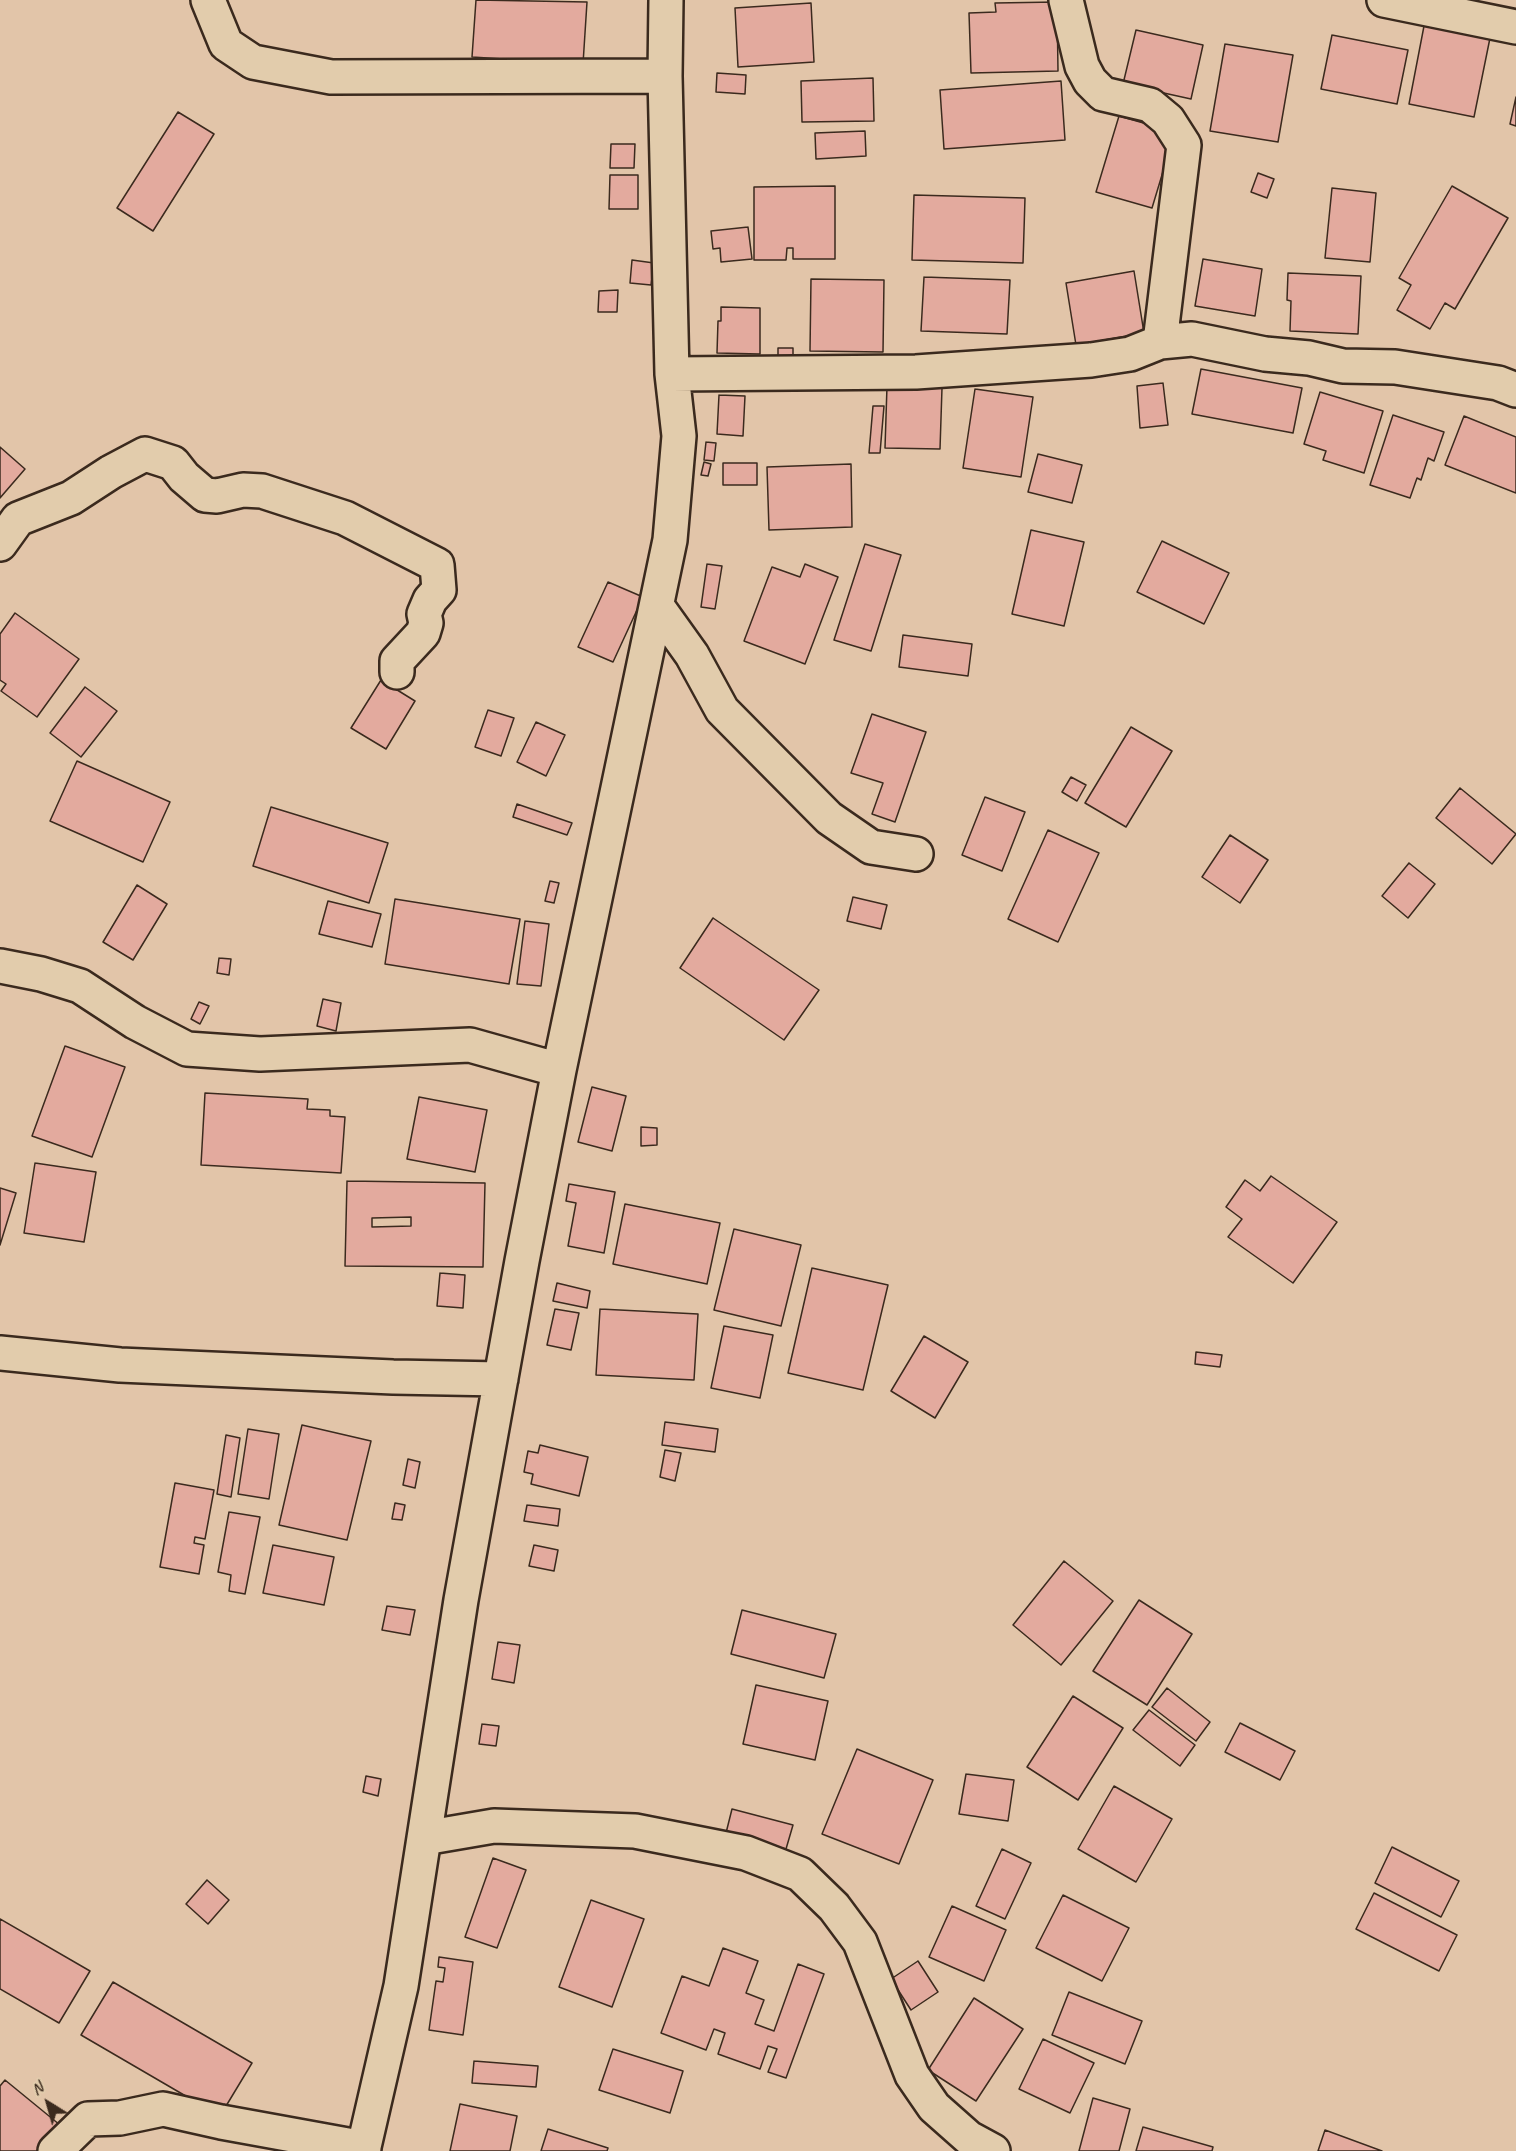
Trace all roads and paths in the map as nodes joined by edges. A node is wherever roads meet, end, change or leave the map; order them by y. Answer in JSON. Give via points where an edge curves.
{"nodes":[{"id":1,"x":208,"y":0,"type":"edge"},
{"id":2,"x":666,"y":0,"type":"edge"},
{"id":3,"x":1066,"y":0,"type":"edge"},
{"id":4,"x":1384,"y":0,"type":"edge"},
{"id":5,"x":1516,"y":27,"type":"edge"},
{"id":6,"x":665,"y":76,"type":"junction"},
{"id":7,"x":1160,"y":342,"type":"junction"},
{"id":8,"x":672,"y":374,"type":"junction"},
{"id":9,"x":1516,"y":390,"type":"edge"},
{"id":10,"x":0,"y":544,"type":"edge"},
{"id":11,"x":657,"y":606,"type":"junction"},
{"id":12,"x":397,"y":672,"type":"dead end"},
{"id":13,"x":916,"y":854,"type":"dead end"},
{"id":14,"x":0,"y":966,"type":"edge"},
{"id":15,"x":559,"y":1070,"type":"junction"},
{"id":16,"x":0,"y":1353,"type":"edge"},
{"id":17,"x":501,"y":1378,"type":"junction"},
{"id":18,"x":424,"y":1838,"type":"junction"},
{"id":19,"x":364,"y":2149,"type":"edge"},
{"id":20,"x":55,"y":2151,"type":"edge"},
{"id":21,"x":993,"y":2151,"type":"edge"}],
"edges":[{"from":1,"to":6,"type":"street","via":[[226,44],[253,62],[331,77]]},
{"from":2,"to":6,"type":"street"},
{"from":3,"to":7,"type":"street","via":[[1089,81],[1103,94],[1150,105],[1168,120],[1184,145]]},
{"from":4,"to":5,"type":"street"},
{"from":6,"to":8,"type":"street"},
{"from":7,"to":8,"type":"street","via":[[1130,354],[1091,360],[939,371]]},
{"from":7,"to":9,"type":"street","via":[[1192,339],[1343,366],[1395,367],[1498,383]]},
{"from":8,"to":11,"type":"street","via":[[680,436],[670,540]]},
{"from":10,"to":12,"type":"street","via":[[18,519],[71,498],[145,454],[173,464],[205,495],[262,491],[345,518],[437,565],[439,590],[429,600],[423,633],[397,661]]},
{"from":11,"to":13,"type":"street","via":[[692,655],[722,710],[829,818],[871,846]]},
{"from":11,"to":15,"type":"street"},
{"from":14,"to":15,"type":"street","via":[[80,986],[135,1022],[187,1049],[260,1054],[470,1045]]},
{"from":15,"to":17,"type":"street"},
{"from":16,"to":17,"type":"street","via":[[120,1365]]},
{"from":17,"to":18,"type":"street"},
{"from":18,"to":19,"type":"street","via":[[401,1986]]},
{"from":18,"to":21,"type":"street","via":[[494,1826],[635,1831],[746,1853],[800,1874],[834,1907],[860,1942],[912,2075],[934,2107],[969,2138]]},
{"from":19,"to":20,"type":"street","via":[[163,2109],[120,2118],[87,2119]]}]}
